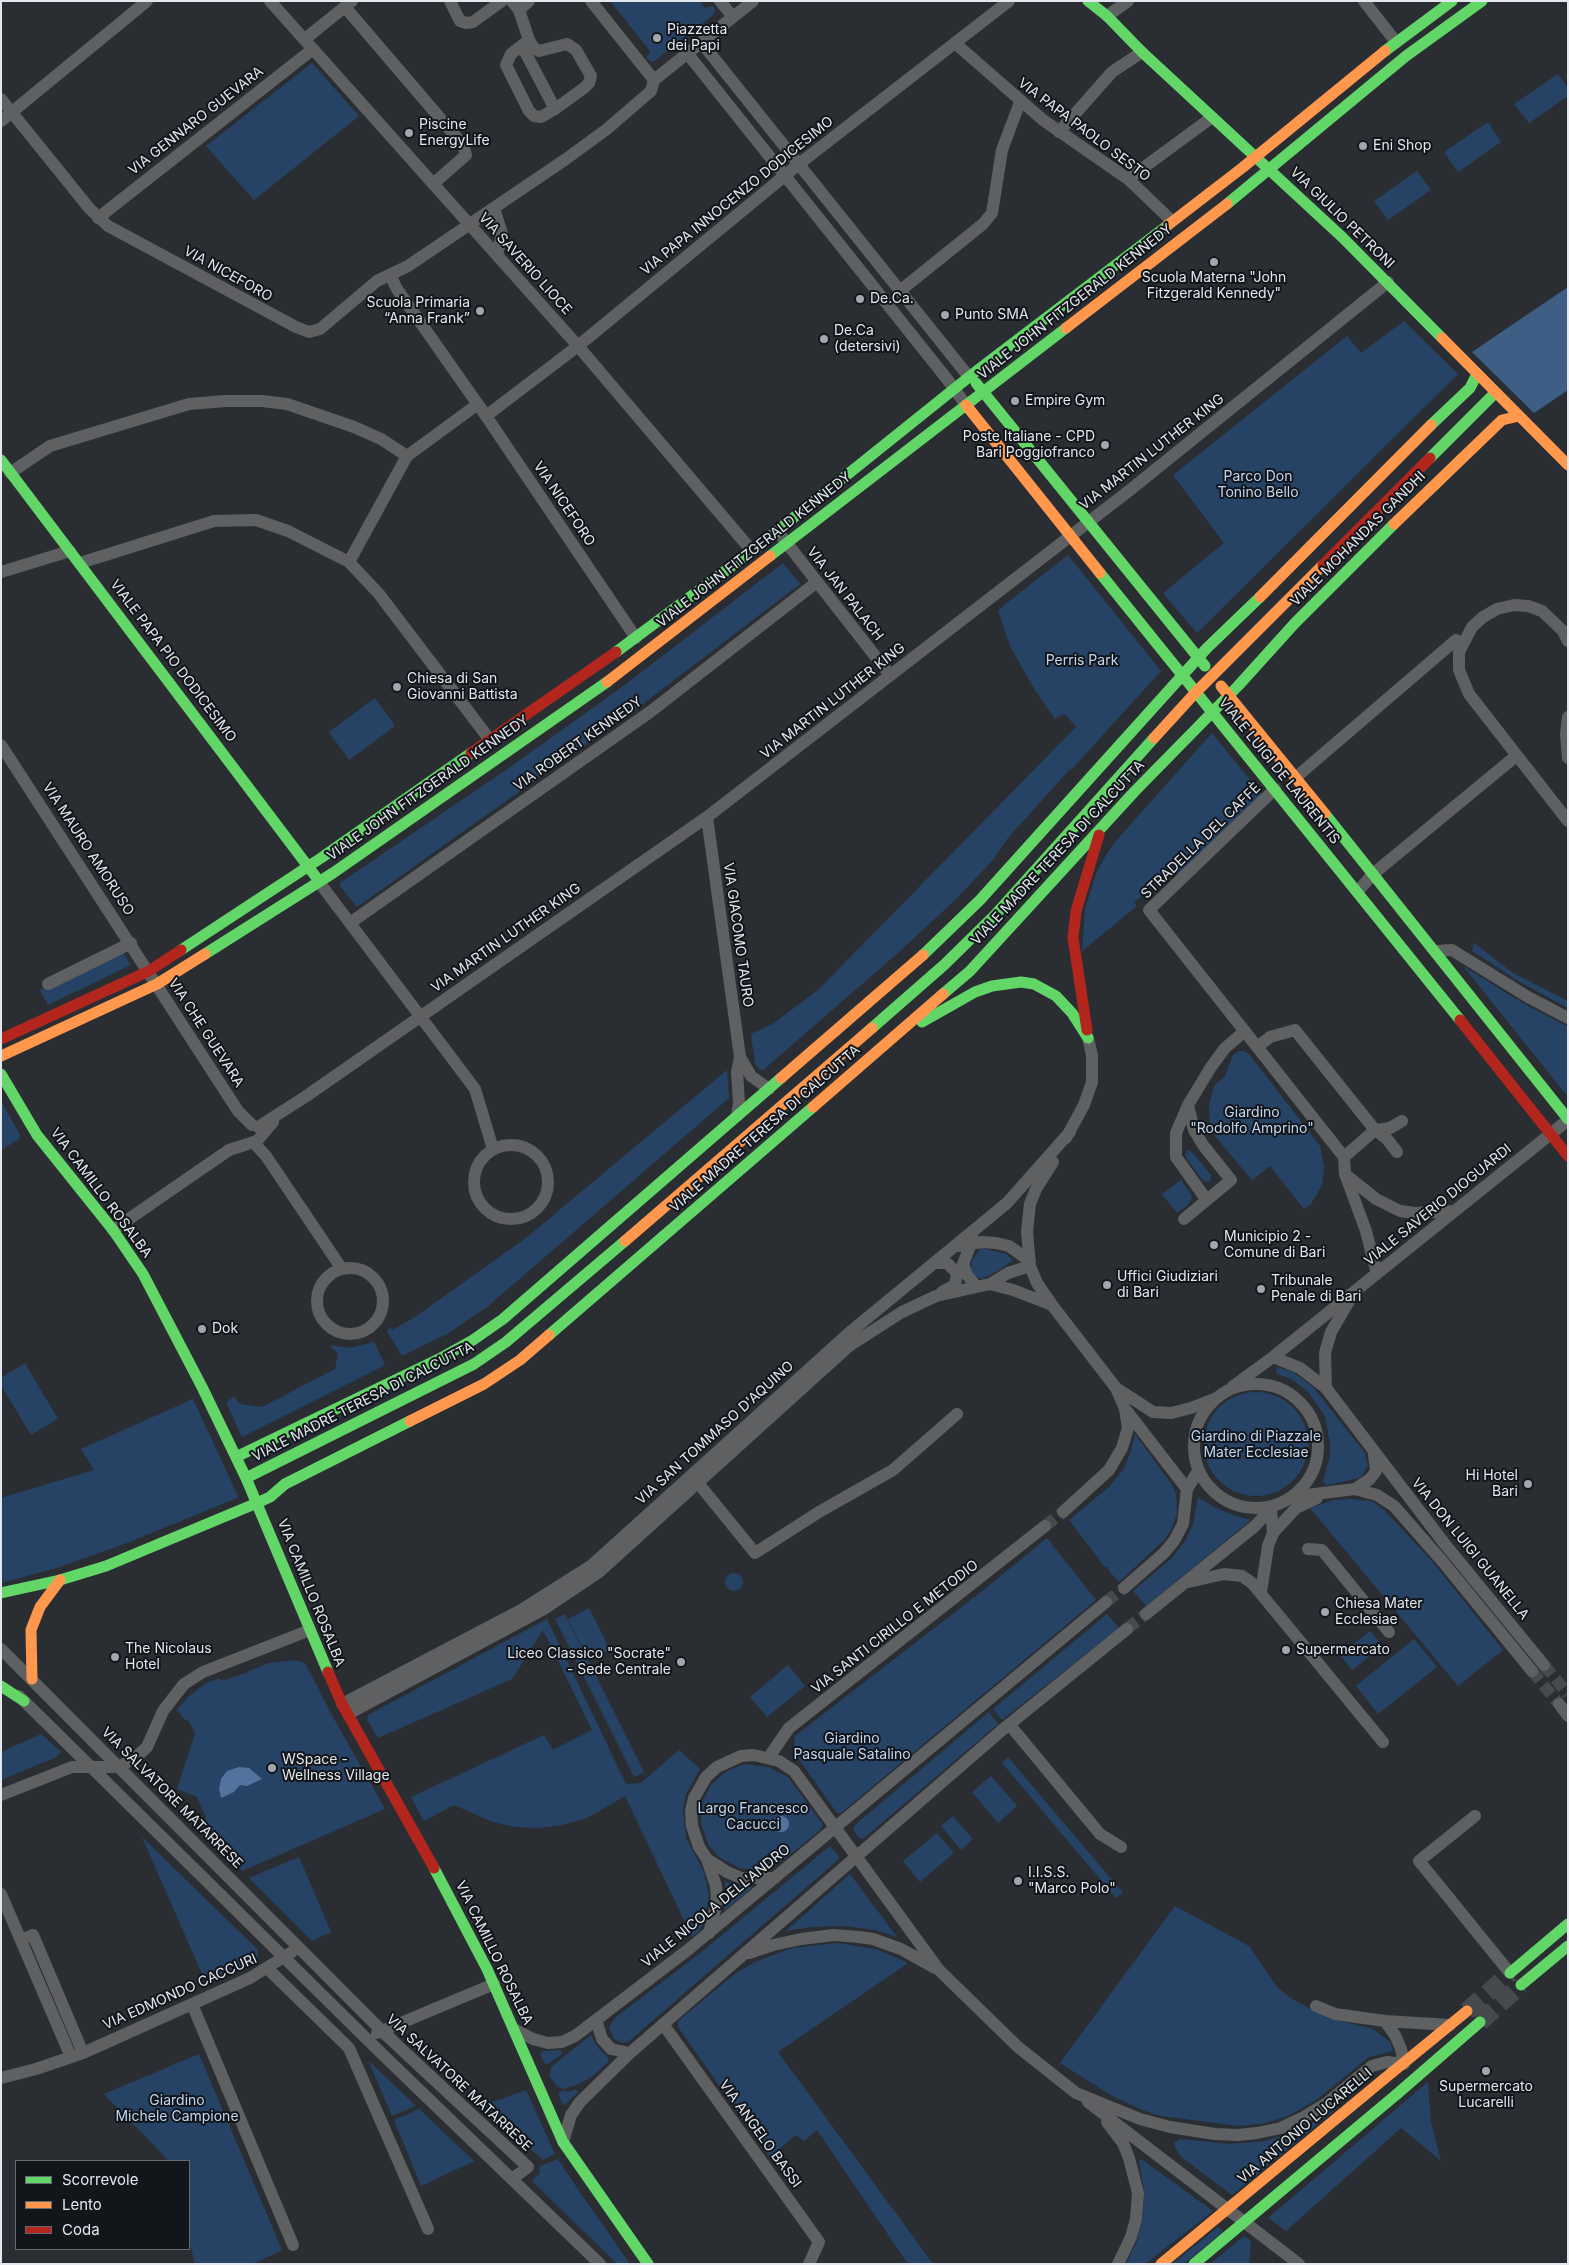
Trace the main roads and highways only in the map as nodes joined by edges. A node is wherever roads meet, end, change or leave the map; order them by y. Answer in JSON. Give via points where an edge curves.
{"nodes":[{"id":1,"x":1088,"y":1,"type":"edge"},
{"id":2,"x":1452,"y":1,"type":"edge"},
{"id":3,"x":1482,"y":1,"type":"edge"},
{"id":4,"x":1256,"y":157,"type":"junction"},
{"id":5,"x":1270,"y":170,"type":"junction"},
{"id":6,"x":1477,"y":374,"type":"junction"},
{"id":7,"x":970,"y":377,"type":"junction"},
{"id":8,"x":984,"y":391,"type":"junction"},
{"id":9,"x":1495,"y":393,"type":"junction"},
{"id":10,"x":966,"y":405,"type":"junction"},
{"id":11,"x":1518,"y":416,"type":"junction"},
{"id":12,"x":1,"y":460,"type":"edge"},
{"id":13,"x":1568,"y":464,"type":"edge"},
{"id":14,"x":1453,"y":466,"type":"junction"},
{"id":15,"x":1422,"y":467,"type":"junction"},
{"id":16,"x":1290,"y":568,"type":"junction"},
{"id":17,"x":1296,"y":592,"type":"junction"},
{"id":18,"x":1198,"y":657,"type":"junction"},
{"id":19,"x":1182,"y":676,"type":"junction"},
{"id":20,"x":1212,"y":676,"type":"junction"},
{"id":21,"x":1196,"y":692,"type":"junction"},
{"id":22,"x":1228,"y":694,"type":"junction"},
{"id":23,"x":1211,"y":712,"type":"junction"},
{"id":24,"x":490,"y":740,"type":"junction"},
{"id":25,"x":502,"y":756,"type":"junction"},
{"id":26,"x":1128,"y":768,"type":"junction"},
{"id":27,"x":1135,"y":791,"type":"junction"},
{"id":28,"x":1101,"y":828,"type":"junction"},
{"id":29,"x":309,"y":867,"type":"junction"},
{"id":30,"x":319,"y":882,"type":"junction"},
{"id":31,"x":1436,"y":951,"type":"junction"},
{"id":32,"x":1417,"y":965,"type":"junction"},
{"id":33,"x":898,"y":1035,"type":"junction"},
{"id":34,"x":1,"y":1038,"type":"edge"},
{"id":35,"x":1,"y":1056,"type":"edge"},
{"id":36,"x":1,"y":1074,"type":"edge"},
{"id":37,"x":1568,"y":1119,"type":"edge"},
{"id":38,"x":1568,"y":1156,"type":"edge"},
{"id":39,"x":362,"y":1395,"type":"junction"},
{"id":40,"x":351,"y":1426,"type":"junction"},
{"id":41,"x":236,"y":1457,"type":"junction"},
{"id":42,"x":246,"y":1478,"type":"junction"},
{"id":43,"x":257,"y":1503,"type":"junction"},
{"id":44,"x":60,"y":1580,"type":"junction"},
{"id":45,"x":1,"y":1593,"type":"edge"},
{"id":46,"x":32,"y":1679,"type":"road end"},
{"id":47,"x":1,"y":1686,"type":"edge"},
{"id":48,"x":24,"y":1701,"type":"road end"},
{"id":49,"x":1568,"y":1924,"type":"edge"},
{"id":50,"x":1568,"y":1946,"type":"edge"},
{"id":51,"x":1510,"y":1974,"type":"tunnel mouth"},
{"id":52,"x":1521,"y":1986,"type":"tunnel mouth"},
{"id":53,"x":1467,"y":2010,"type":"tunnel mouth"},
{"id":54,"x":1480,"y":2022,"type":"tunnel mouth"},
{"id":55,"x":648,"y":2264,"type":"edge"},
{"id":56,"x":1161,"y":2264,"type":"edge"},
{"id":57,"x":1194,"y":2264,"type":"edge"}],
"edges":[{"from":1,"to":4,"type":"main road","name":"VIA GIULIO PETRONI"},
{"from":2,"to":4,"type":"main road","name":"VIALE JOHN FITZGERALD KENNEDY","via":[[1396,42]]},
{"from":3,"to":5,"type":"main road","name":"VIALE JOHN FITZGERALD KENNEDY","via":[[1406,56]]},
{"from":4,"to":5,"type":"main road","name":"VIA GIULIO PETRONI"},
{"from":4,"to":7,"type":"main road","name":"VIALE JOHN FITZGERALD KENNEDY"},
{"from":5,"to":6,"type":"main road","name":"VIA GIULIO PETRONI","via":[[1388,282]]},
{"from":5,"to":8,"type":"main road","name":"VIALE JOHN FITZGERALD KENNEDY"},
{"from":6,"to":9,"type":"main road","name":"VIA GIULIO PETRONI"},
{"from":6,"to":16,"type":"main road","name":"VIALE MOHANDAS GANDHI","via":[[1470,388]]},
{"from":7,"to":8,"type":"main road","name":"VIALE LUIGI DE LAURENTIS"},
{"from":7,"to":24,"type":"main road","name":"VIALE JOHN FITZGERALD KENNEDY","via":[[752,551],[636,638]]},
{"from":8,"to":10,"type":"main road","name":"VIALE JOHN FITZGERALD KENNEDY"},
{"from":8,"to":18,"type":"main road","name":"VIALE LUIGI DE LAURENTIS"},
{"from":9,"to":11,"type":"main road","name":"VIA GIULIO PETRONI"},
{"from":9,"to":15,"type":"main road","name":"VIALE MOHANDAS GANDHI"},
{"from":10,"to":19,"type":"main road","name":"VIALE LUIGI DE LAURENTIS"},
{"from":10,"to":25,"type":"main road","name":"VIALE JOHN FITZGERALD KENNEDY","via":[[623,670]]},
{"from":11,"to":13,"type":"main road","name":"VIA GIULIO PETRONI"},
{"from":11,"to":14,"type":"main road","name":"VIALE MOHANDAS GANDHI","via":[[1502,420]]},
{"from":12,"to":29,"type":"main road","name":"VIALE PAPA PIO DODICESIMO"},
{"from":14,"to":15,"type":"main road"},
{"from":14,"to":22,"type":"main road","name":"VIALE MOHANDAS GANDHI"},
{"from":15,"to":17,"type":"main road","name":"VIALE MOHANDAS GANDHI"},
{"from":16,"to":17,"type":"main road"},
{"from":16,"to":18,"type":"main road","name":"VIALE MOHANDAS GANDHI"},
{"from":17,"to":20,"type":"main road","name":"VIALE MOHANDAS GANDHI"},
{"from":18,"to":19,"type":"main road","name":"VIALE MADRE TERESA DI CALCUTTA"},
{"from":18,"to":20,"type":"main road","name":"VIALE LUIGI DE LAURENTIS"},
{"from":19,"to":21,"type":"main road","name":"VIALE LUIGI DE LAURENTIS"},
{"from":19,"to":39,"type":"main road","name":"VIALE MADRE TERESA DI CALCUTTA","via":[[949,931],[769,1089],[503,1319],[439,1359]]},
{"from":20,"to":21,"type":"main road","name":"VIALE MADRE TERESA DI CALCUTTA"},
{"from":20,"to":22,"type":"main road","name":"VIALE LUIGI DE LAURENTIS"},
{"from":21,"to":23,"type":"main road","name":"VIALE LUIGI DE LAURENTIS"},
{"from":21,"to":26,"type":"main road","name":"VIALE MADRE TERESA DI CALCUTTA"},
{"from":22,"to":23,"type":"main road","name":"VIALE MADRE TERESA DI CALCUTTA"},
{"from":22,"to":31,"type":"main road","name":"VIALE LUIGI DE LAURENTIS"},
{"from":23,"to":27,"type":"main road","name":"VIALE MADRE TERESA DI CALCUTTA"},
{"from":23,"to":32,"type":"main road","name":"VIALE LUIGI DE LAURENTIS"},
{"from":24,"to":25,"type":"main road"},
{"from":24,"to":29,"type":"main road","name":"VIALE JOHN FITZGERALD KENNEDY"},
{"from":25,"to":30,"type":"main road","name":"VIALE JOHN FITZGERALD KENNEDY"},
{"from":26,"to":27,"type":"main road"},
{"from":26,"to":40,"type":"main road","name":"VIALE MADRE TERESA DI CALCUTTA","via":[[995,915],[944,965],[539,1316],[474,1364]]},
{"from":27,"to":28,"type":"main road","name":"VIALE MADRE TERESA DI CALCUTTA"},
{"from":28,"to":33,"type":"main road","name":"VIALE MADRE TERESA DI CALCUTTA","via":[[970,971]]},
{"from":28,"to":33,"type":"main road","via":[[1076,911],[1073,938],[1088,1038],[1056,996],[1034,984],[1021,982],[975,992]]},
{"from":29,"to":30,"type":"main road","name":"VIALE PAPA PIO DODICESIMO"},
{"from":29,"to":34,"type":"main road","name":"VIALE JOHN FITZGERALD KENNEDY","via":[[149,971]]},
{"from":30,"to":35,"type":"main road","name":"VIALE JOHN FITZGERALD KENNEDY","via":[[157,984]]},
{"from":31,"to":32,"type":"main road"},
{"from":31,"to":37,"type":"main road","name":"VIALE LUIGI DE LAURENTIS"},
{"from":32,"to":38,"type":"main road","name":"VIALE LUIGI DE LAURENTIS"},
{"from":33,"to":43,"type":"main road","name":"VIALE MADRE TERESA DI CALCUTTA","via":[[520,1360],[484,1384],[285,1484]]},
{"from":36,"to":41,"type":"main road","name":"VIA CAMILLO ROSALBA","via":[[38,1135],[114,1230],[143,1274]]},
{"from":39,"to":40,"type":"main road"},
{"from":39,"to":41,"type":"main road","name":"VIALE MADRE TERESA DI CALCUTTA"},
{"from":40,"to":42,"type":"main road","name":"VIALE MADRE TERESA DI CALCUTTA"},
{"from":41,"to":42,"type":"main road","name":"VIA CAMILLO ROSALBA"},
{"from":42,"to":43,"type":"main road","name":"VIA CAMILLO ROSALBA"},
{"from":43,"to":44,"type":"main road","name":"VIALE MADRE TERESA DI CALCUTTA","via":[[106,1566]]},
{"from":43,"to":55,"type":"main road","name":"VIA CAMILLO ROSALBA","via":[[345,1709],[458,1911],[516,2030],[564,2142],[594,2190]]},
{"from":44,"to":45,"type":"main road","name":"VIALE MADRE TERESA DI CALCUTTA"},
{"from":44,"to":46,"type":"main road","via":[[40,1607],[31,1630]]},
{"from":47,"to":48,"type":"main road"},
{"from":49,"to":51,"type":"main road"},
{"from":50,"to":52,"type":"main road"},
{"from":53,"to":56,"type":"main road","name":"VIA ANTONIO LUCARELLI","bridge":true},
{"from":54,"to":57,"type":"main road","bridge":true}]}
